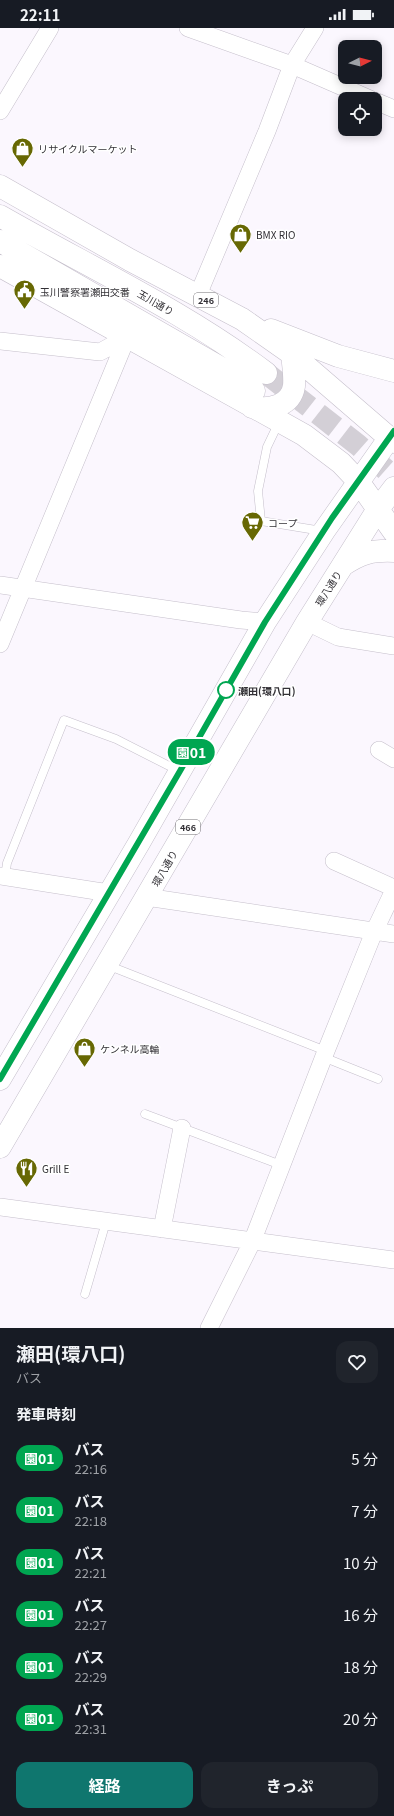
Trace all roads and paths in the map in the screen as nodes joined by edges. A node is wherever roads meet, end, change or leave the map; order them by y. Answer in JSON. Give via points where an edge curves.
{"nodes":[{"id":1,"x":50,"y":28,"type":"edge"},
{"id":2,"x":188,"y":28,"type":"edge"},
{"id":3,"x":315,"y":28,"type":"edge"},
{"id":4,"x":292,"y":65,"type":"junction"},
{"id":5,"x":354,"y":92,"type":"edge"},
{"id":6,"x":382,"y":104,"type":"edge"},
{"id":7,"x":394,"y":109,"type":"edge"},
{"id":8,"x":0,"y":111,"type":"edge"},
{"id":9,"x":0,"y":186,"type":"edge"},
{"id":10,"x":0,"y":216,"type":"edge"},
{"id":11,"x":0,"y":241,"type":"edge"},
{"id":12,"x":0,"y":266,"type":"edge"},
{"id":13,"x":198,"y":295,"type":"junction"},
{"id":14,"x":242,"y":319,"type":"junction"},
{"id":15,"x":126,"y":337,"type":"junction"},
{"id":16,"x":0,"y":341,"type":"edge"},
{"id":17,"x":292,"y":354,"type":"junction"},
{"id":18,"x":394,"y":372,"type":"edge"},
{"id":19,"x":257,"y":390,"type":"junction"},
{"id":20,"x":279,"y":422,"type":"junction"},
{"id":21,"x":392,"y":440,"type":"edge"},
{"id":22,"x":358,"y":481,"type":"junction"},
{"id":23,"x":394,"y":488,"type":"edge"},
{"id":24,"x":378,"y":509,"type":"junction"},
{"id":25,"x":324,"y":531,"type":"junction"},
{"id":26,"x":394,"y":532,"type":"edge"},
{"id":27,"x":394,"y":551,"type":"edge"},
{"id":28,"x":342,"y":566,"type":"junction"},
{"id":29,"x":0,"y":585,"type":"edge"},
{"id":30,"x":23,"y":588,"type":"junction"},
{"id":31,"x":265,"y":622,"type":"junction"},
{"id":32,"x":307,"y":622,"type":"junction"},
{"id":33,"x":0,"y":644,"type":"edge"},
{"id":34,"x":394,"y":646,"type":"edge"},
{"id":35,"x":379,"y":750,"type":"dead end"},
{"id":36,"x":394,"y":759,"type":"edge"},
{"id":37,"x":180,"y":771,"type":"junction"},
{"id":38,"x":334,"y":861,"type":"dead end"},
{"id":39,"x":3,"y":876,"type":"edge"},
{"id":40,"x":394,"y":889,"type":"edge"},
{"id":41,"x":109,"y":893,"type":"junction"},
{"id":42,"x":146,"y":897,"type":"junction"},
{"id":43,"x":374,"y":932,"type":"junction"},
{"id":44,"x":394,"y":934,"type":"edge"},
{"id":45,"x":107,"y":965,"type":"junction"},
{"id":46,"x":325,"y":1054,"type":"junction"},
{"id":47,"x":0,"y":1079,"type":"edge"},
{"id":48,"x":378,"y":1079,"type":"dead end"},
{"id":49,"x":145,"y":1114,"type":"dead end"},
{"id":50,"x":182,"y":1128,"type":"junction"},
{"id":51,"x":0,"y":1147,"type":"edge"},
{"id":52,"x":281,"y":1165,"type":"junction"},
{"id":53,"x":0,"y":1207,"type":"edge"},
{"id":54,"x":106,"y":1222,"type":"junction"},
{"id":55,"x":162,"y":1229,"type":"junction"},
{"id":56,"x":252,"y":1242,"type":"junction"},
{"id":57,"x":394,"y":1260,"type":"edge"},
{"id":58,"x":85,"y":1294,"type":"dead end"},
{"id":59,"x":209,"y":1328,"type":"edge"}],
"edges":[{"from":1,"to":8,"type":"street"},
{"from":2,"to":4,"type":"street"},
{"from":3,"to":4,"type":"street"},
{"from":4,"to":5,"type":"street"},
{"from":4,"to":13,"type":"street"},
{"from":6,"to":7,"type":"street"},
{"from":9,"to":13,"type":"highway","number":"246","via":[[130,260]]},
{"from":10,"to":19,"type":"highway","name":"玉川通り","via":[[165,307],[248,360]]},
{"from":11,"to":19,"type":"highway"},
{"from":12,"to":15,"type":"highway"},
{"from":13,"to":14,"type":"highway","number":"246"},
{"from":14,"to":17,"type":"highway","number":"246"},
{"from":14,"to":18,"type":"highway","via":[[338,356]]},
{"from":15,"to":16,"type":"street","via":[[100,352]]},
{"from":15,"to":19,"type":"highway"},
{"from":15,"to":30,"type":"street"},
{"from":17,"to":19,"type":"highway","via":[[294,387],[289,398],[281,405],[260,409]]},
{"from":17,"to":21,"type":"highway","number":"246"},
{"from":19,"to":20,"type":"highway"},
{"from":20,"to":22,"type":"highway","via":[[324,449]]},
{"from":20,"to":25,"type":"lane","via":[[267,447],[258,491],[261,521]]},
{"from":21,"to":22,"type":"highway"},
{"from":22,"to":24,"type":"highway"},
{"from":22,"to":25,"type":"highway"},
{"from":23,"to":24,"type":"highway","name":"環八通り","number":"466"},
{"from":24,"to":26,"type":"highway"},
{"from":24,"to":28,"type":"highway","name":"環八通り","number":"466"},
{"from":25,"to":31,"type":"highway"},
{"from":27,"to":28,"type":"highway","via":[[377,550],[358,555]]},
{"from":28,"to":32,"type":"highway","name":"環八通り","number":"466"},
{"from":29,"to":30,"type":"street"},
{"from":30,"to":31,"type":"street"},
{"from":30,"to":33,"type":"street"},
{"from":31,"to":37,"type":"highway"},
{"from":32,"to":34,"type":"street","via":[[338,637]]},
{"from":32,"to":42,"type":"highway","name":"環八通り","number":"466"},
{"from":35,"to":36,"type":"street"},
{"from":37,"to":39,"type":"lane","via":[[116,739],[64,720]]},
{"from":37,"to":41,"type":"highway"},
{"from":38,"to":40,"type":"street"},
{"from":39,"to":41,"type":"street"},
{"from":40,"to":43,"type":"street"},
{"from":41,"to":47,"type":"highway"},
{"from":42,"to":43,"type":"street"},
{"from":42,"to":45,"type":"highway","name":"環八通り","number":"466"},
{"from":43,"to":44,"type":"street"},
{"from":43,"to":46,"type":"street"},
{"from":45,"to":46,"type":"lane"},
{"from":45,"to":51,"type":"highway","name":"環八通り","number":"466"},
{"from":46,"to":48,"type":"lane"},
{"from":46,"to":52,"type":"street"},
{"from":49,"to":50,"type":"lane"},
{"from":50,"to":52,"type":"lane"},
{"from":50,"to":55,"type":"street"},
{"from":52,"to":56,"type":"street"},
{"from":53,"to":54,"type":"street"},
{"from":54,"to":55,"type":"street"},
{"from":54,"to":58,"type":"lane"},
{"from":55,"to":56,"type":"street"},
{"from":56,"to":57,"type":"street"},
{"from":56,"to":59,"type":"street"}]}
